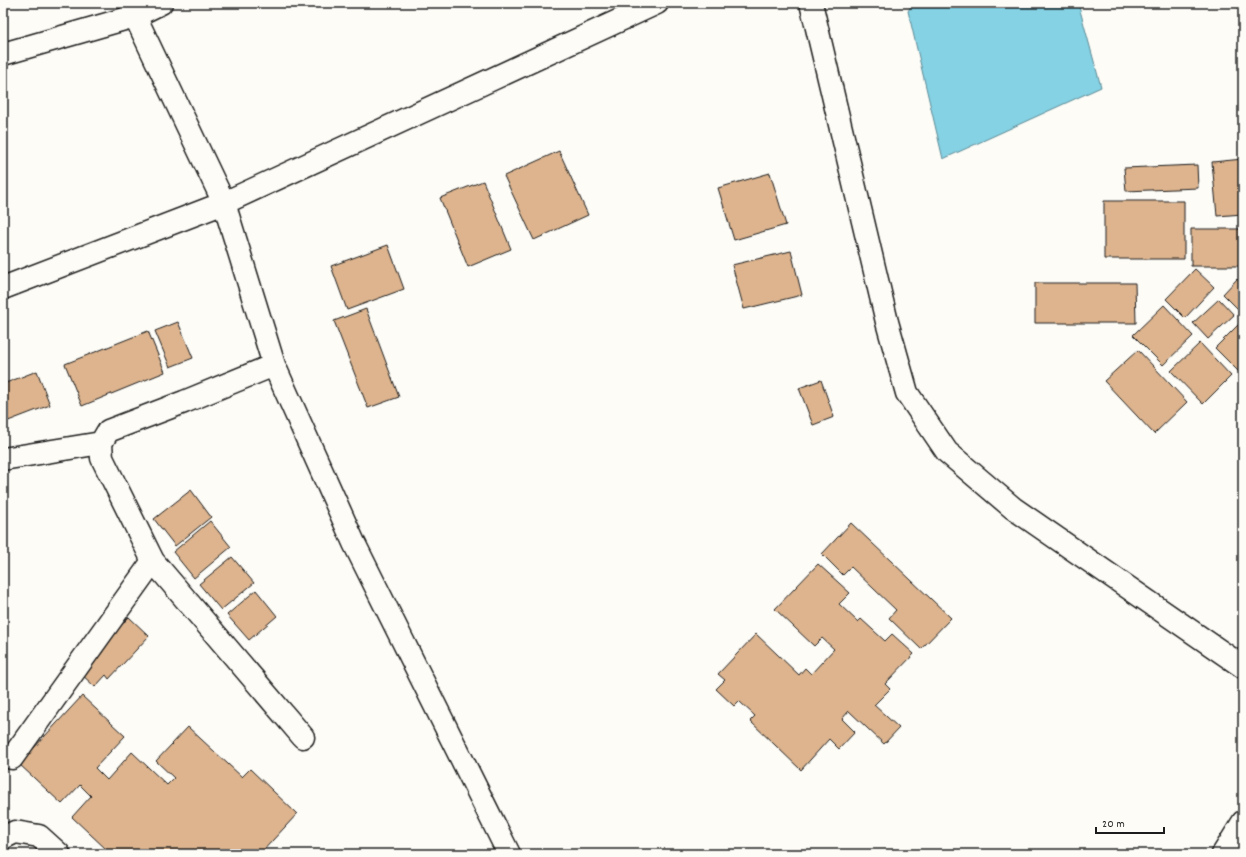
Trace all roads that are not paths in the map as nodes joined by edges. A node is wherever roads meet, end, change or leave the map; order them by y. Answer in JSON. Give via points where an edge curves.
{"nodes":[{"id":1,"x":161,"y":3,"type":"edge"},
{"id":2,"x":657,"y":3,"type":"edge"},
{"id":3,"x":811,"y":3,"type":"edge"},
{"id":4,"x":133,"y":9,"type":"edge"},
{"id":5,"x":3,"y":54,"type":"edge"},
{"id":6,"x":224,"y":203,"type":"junction"},
{"id":7,"x":3,"y":288,"type":"edge"},
{"id":8,"x":274,"y":365,"type":"junction"},
{"id":9,"x":101,"y":443,"type":"junction"},
{"id":10,"x":3,"y":459,"type":"edge"},
{"id":11,"x":153,"y":561,"type":"junction"},
{"id":12,"x":1243,"y":667,"type":"edge"},
{"id":13,"x":303,"y":737,"type":"dead end"},
{"id":14,"x":12,"y":758,"type":"dead end"},
{"id":15,"x":1243,"y":822,"type":"edge"},
{"id":16,"x":3,"y":838,"type":"edge"},
{"id":17,"x":59,"y":854,"type":"edge"},
{"id":18,"x":509,"y":854,"type":"edge"},
{"id":19,"x":1223,"y":854,"type":"edge"}],
"edges":[{"from":1,"to":4,"type":"street"},
{"from":2,"to":6,"type":"street"},
{"from":3,"to":12,"type":"street","via":[[887,322],[907,393],[946,452],[1013,508]]},
{"from":4,"to":5,"type":"street"},
{"from":4,"to":6,"type":"street"},
{"from":6,"to":7,"type":"street"},
{"from":6,"to":8,"type":"street"},
{"from":8,"to":9,"type":"street","via":[[108,431]]},
{"from":8,"to":18,"type":"street","via":[[354,543]]},
{"from":9,"to":10,"type":"street"},
{"from":9,"to":11,"type":"street","via":[[102,458]]},
{"from":11,"to":13,"type":"street"},
{"from":11,"to":14,"type":"street"},
{"from":15,"to":19,"type":"street"},
{"from":16,"to":17,"type":"street","via":[[16,832],[39,836]]}]}
